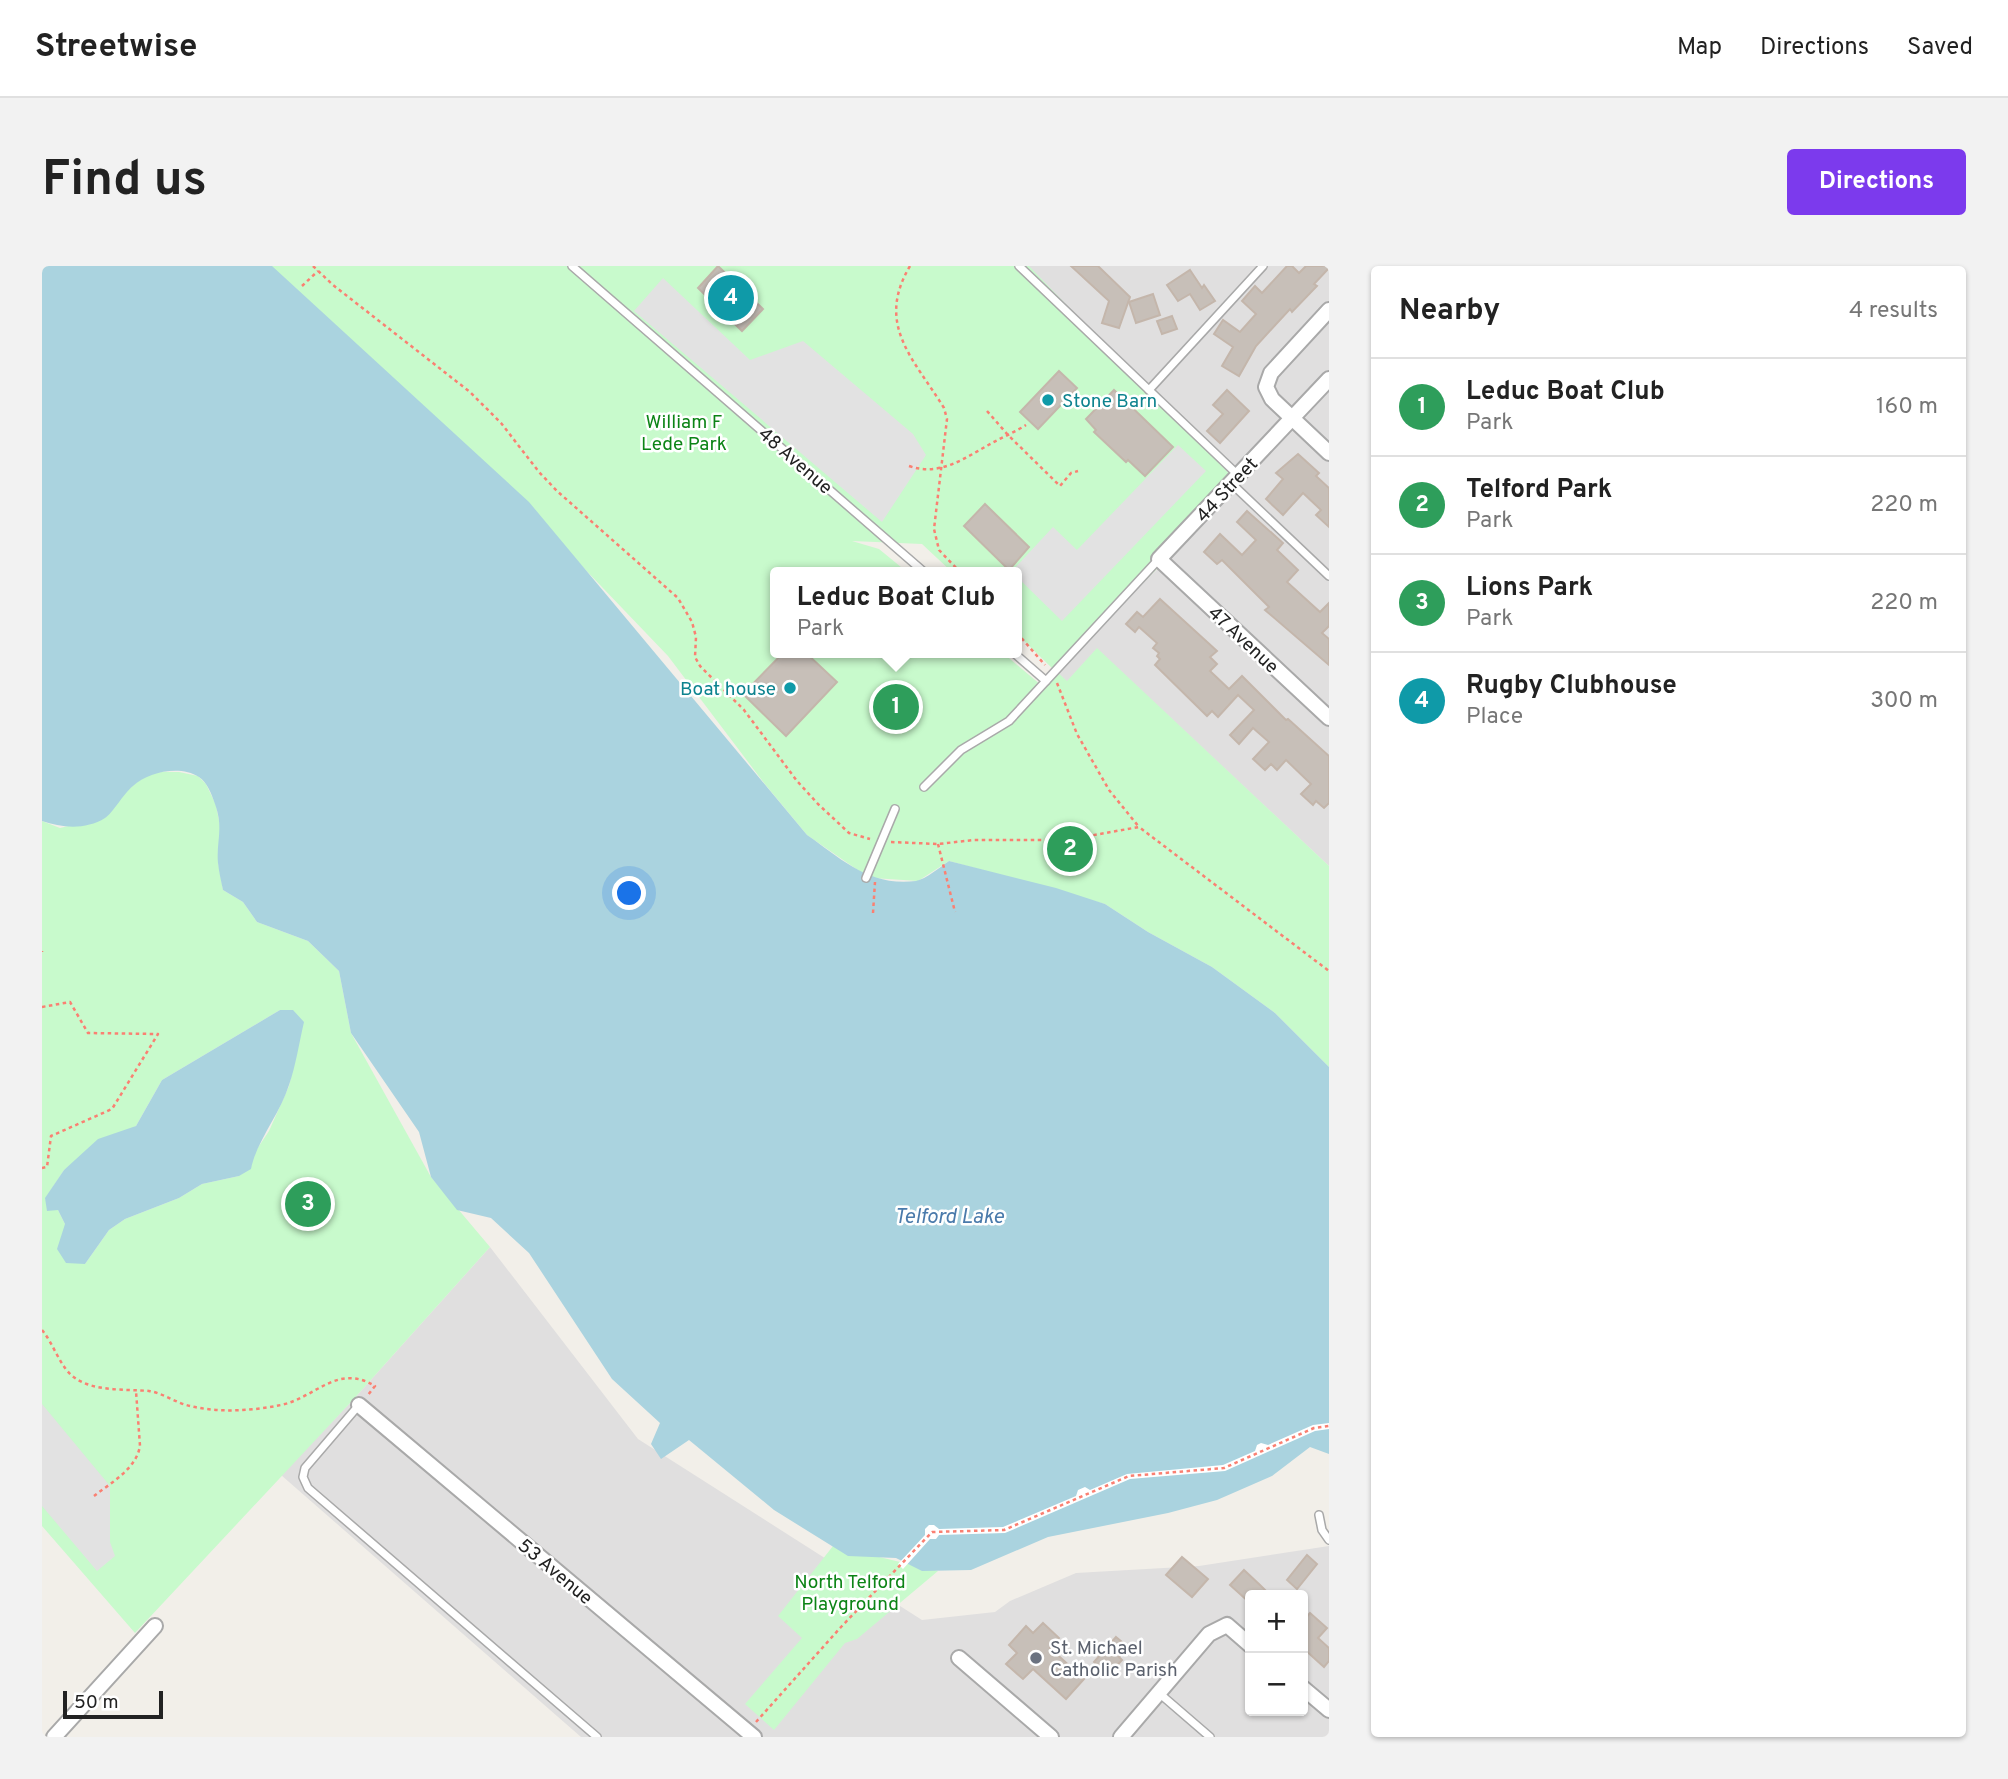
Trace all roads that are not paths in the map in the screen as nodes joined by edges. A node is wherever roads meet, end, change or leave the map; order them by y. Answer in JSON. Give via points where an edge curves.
{"nodes":[{"id":1,"x":572,"y":266,"type":"edge"},
{"id":2,"x":1019,"y":266,"type":"edge"},
{"id":3,"x":1263,"y":266,"type":"edge"},
{"id":4,"x":1329,"y":310,"type":"edge"},
{"id":5,"x":1329,"y":379,"type":"edge"},
{"id":6,"x":1149,"y":390,"type":"junction"},
{"id":7,"x":1292,"y":418,"type":"junction"},
{"id":8,"x":1329,"y":453,"type":"edge"},
{"id":9,"x":1235,"y":479,"type":"junction"},
{"id":10,"x":1159,"y":559,"type":"junction"},
{"id":11,"x":917,"y":567,"type":"edge"},
{"id":12,"x":1329,"y":576,"type":"edge"},
{"id":13,"x":1021,"y":658,"type":"edge"},
{"id":14,"x":1049,"y":678,"type":"junction"},
{"id":15,"x":1329,"y":718,"type":"edge"},
{"id":16,"x":924,"y":787,"type":"dead end"},
{"id":17,"x":895,"y":808,"type":"dead end"},
{"id":18,"x":866,"y":878,"type":"dead end"},
{"id":19,"x":359,"y":1405,"type":"joint"},
{"id":20,"x":1319,"y":1516,"type":"dead end"},
{"id":21,"x":1329,"y":1540,"type":"edge"},
{"id":22,"x":155,"y":1626,"type":"dead end"},
{"id":23,"x":1245,"y":1640,"type":"edge"},
{"id":24,"x":959,"y":1658,"type":"dead end"},
{"id":25,"x":1159,"y":1692,"type":"junction"},
{"id":26,"x":1308,"y":1692,"type":"edge"},
{"id":27,"x":1329,"y":1710,"type":"edge"},
{"id":28,"x":748,"y":1735,"type":"edge"},
{"id":29,"x":54,"y":1737,"type":"edge"},
{"id":30,"x":597,"y":1737,"type":"edge"},
{"id":31,"x":1051,"y":1737,"type":"edge"},
{"id":32,"x":1121,"y":1737,"type":"edge"},
{"id":33,"x":1210,"y":1737,"type":"edge"}],
"edges":[{"from":1,"to":11,"type":"lane","name":"48 Avenue"},
{"from":2,"to":6,"type":"lane"},
{"from":3,"to":6,"type":"lane"},
{"from":4,"to":7,"type":"street","via":[[1268,380],[1268,395]]},
{"from":5,"to":7,"type":"street","name":"44 Street"},
{"from":6,"to":9,"type":"lane"},
{"from":7,"to":8,"type":"street"},
{"from":7,"to":9,"type":"street","name":"44 Street"},
{"from":9,"to":10,"type":"street","name":"44 Street"},
{"from":9,"to":12,"type":"lane"},
{"from":10,"to":14,"type":"lane"},
{"from":10,"to":15,"type":"street","name":"47 Avenue"},
{"from":13,"to":14,"type":"lane"},
{"from":14,"to":16,"type":"lane","via":[[1003,726],[961,750]]},
{"from":17,"to":18,"type":"lane"},
{"from":19,"to":28,"type":"street","name":"53 Avenue"},
{"from":19,"to":30,"type":"lane","via":[[305,1468],[308,1488]]},
{"from":20,"to":21,"type":"lane"},
{"from":22,"to":29,"type":"street"},
{"from":23,"to":25,"type":"street","via":[[1227,1625],[1209,1634]]},
{"from":24,"to":31,"type":"street"},
{"from":25,"to":32,"type":"street"},
{"from":25,"to":33,"type":"lane"},
{"from":26,"to":27,"type":"street"}]}
